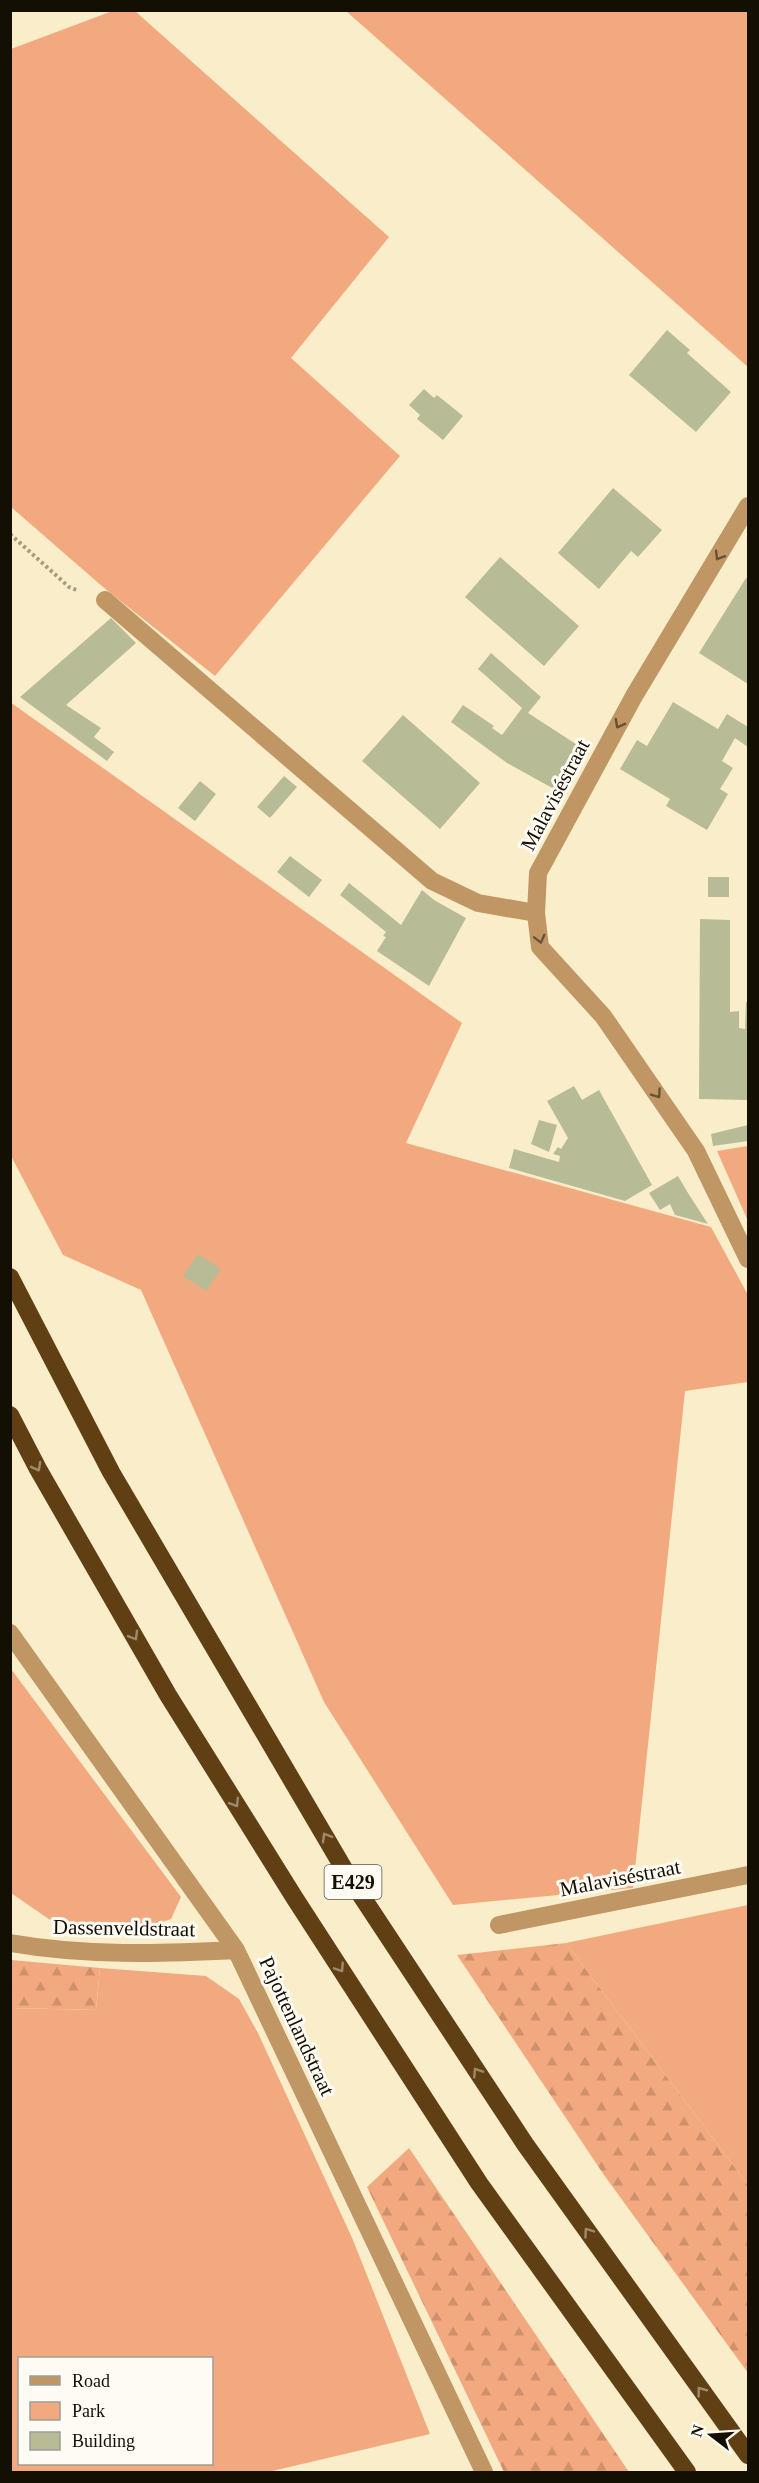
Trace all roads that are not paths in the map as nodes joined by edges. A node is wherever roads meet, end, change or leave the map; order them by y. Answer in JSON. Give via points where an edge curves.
{"nodes":[{"id":1,"x":748,"y":506,"type":"edge"},
{"id":2,"x":105,"y":600,"type":"road end"},
{"id":3,"x":536,"y":913,"type":"junction"},
{"id":4,"x":748,"y":1259,"type":"edge"},
{"id":5,"x":10,"y":1277,"type":"edge"},
{"id":6,"x":10,"y":1415,"type":"edge"},
{"id":7,"x":10,"y":1633,"type":"edge"},
{"id":8,"x":748,"y":1875,"type":"edge"},
{"id":9,"x":500,"y":1925,"type":"dead end"},
{"id":10,"x":10,"y":1943,"type":"edge"},
{"id":11,"x":236,"y":1950,"type":"junction"},
{"id":12,"x":748,"y":2455,"type":"edge"},
{"id":13,"x":484,"y":2472,"type":"edge"},
{"id":14,"x":687,"y":2472,"type":"edge"}],
"edges":[{"from":1,"to":3,"type":"street","name":"Malaviséstraat","one_way":true,"via":[[634,696],[538,873]]},
{"from":2,"to":3,"type":"street","via":[[432,881],[478,903]]},
{"from":3,"to":4,"type":"street","name":"Malaviséstraat","one_way":true,"via":[[540,946],[603,1016],[696,1151]]},
{"from":12,"to":5,"type":"highway","number":"E429","one_way":true,"via":[[525,2144],[347,1874],[111,1472]]},
{"from":6,"to":14,"type":"highway","number":"E429","one_way":true,"via":[[162,1685],[294,1897],[479,2183]]},
{"from":7,"to":11,"type":"street","name":"Pajottenlandstraat"},
{"from":8,"to":9,"type":"street","name":"Malaviséstraat"},
{"from":10,"to":11,"type":"street","name":"Dassenveldstraat","via":[[56,1951],[147,1954]]},
{"from":11,"to":13,"type":"street","name":"Pajottenlandstraat"}]}
